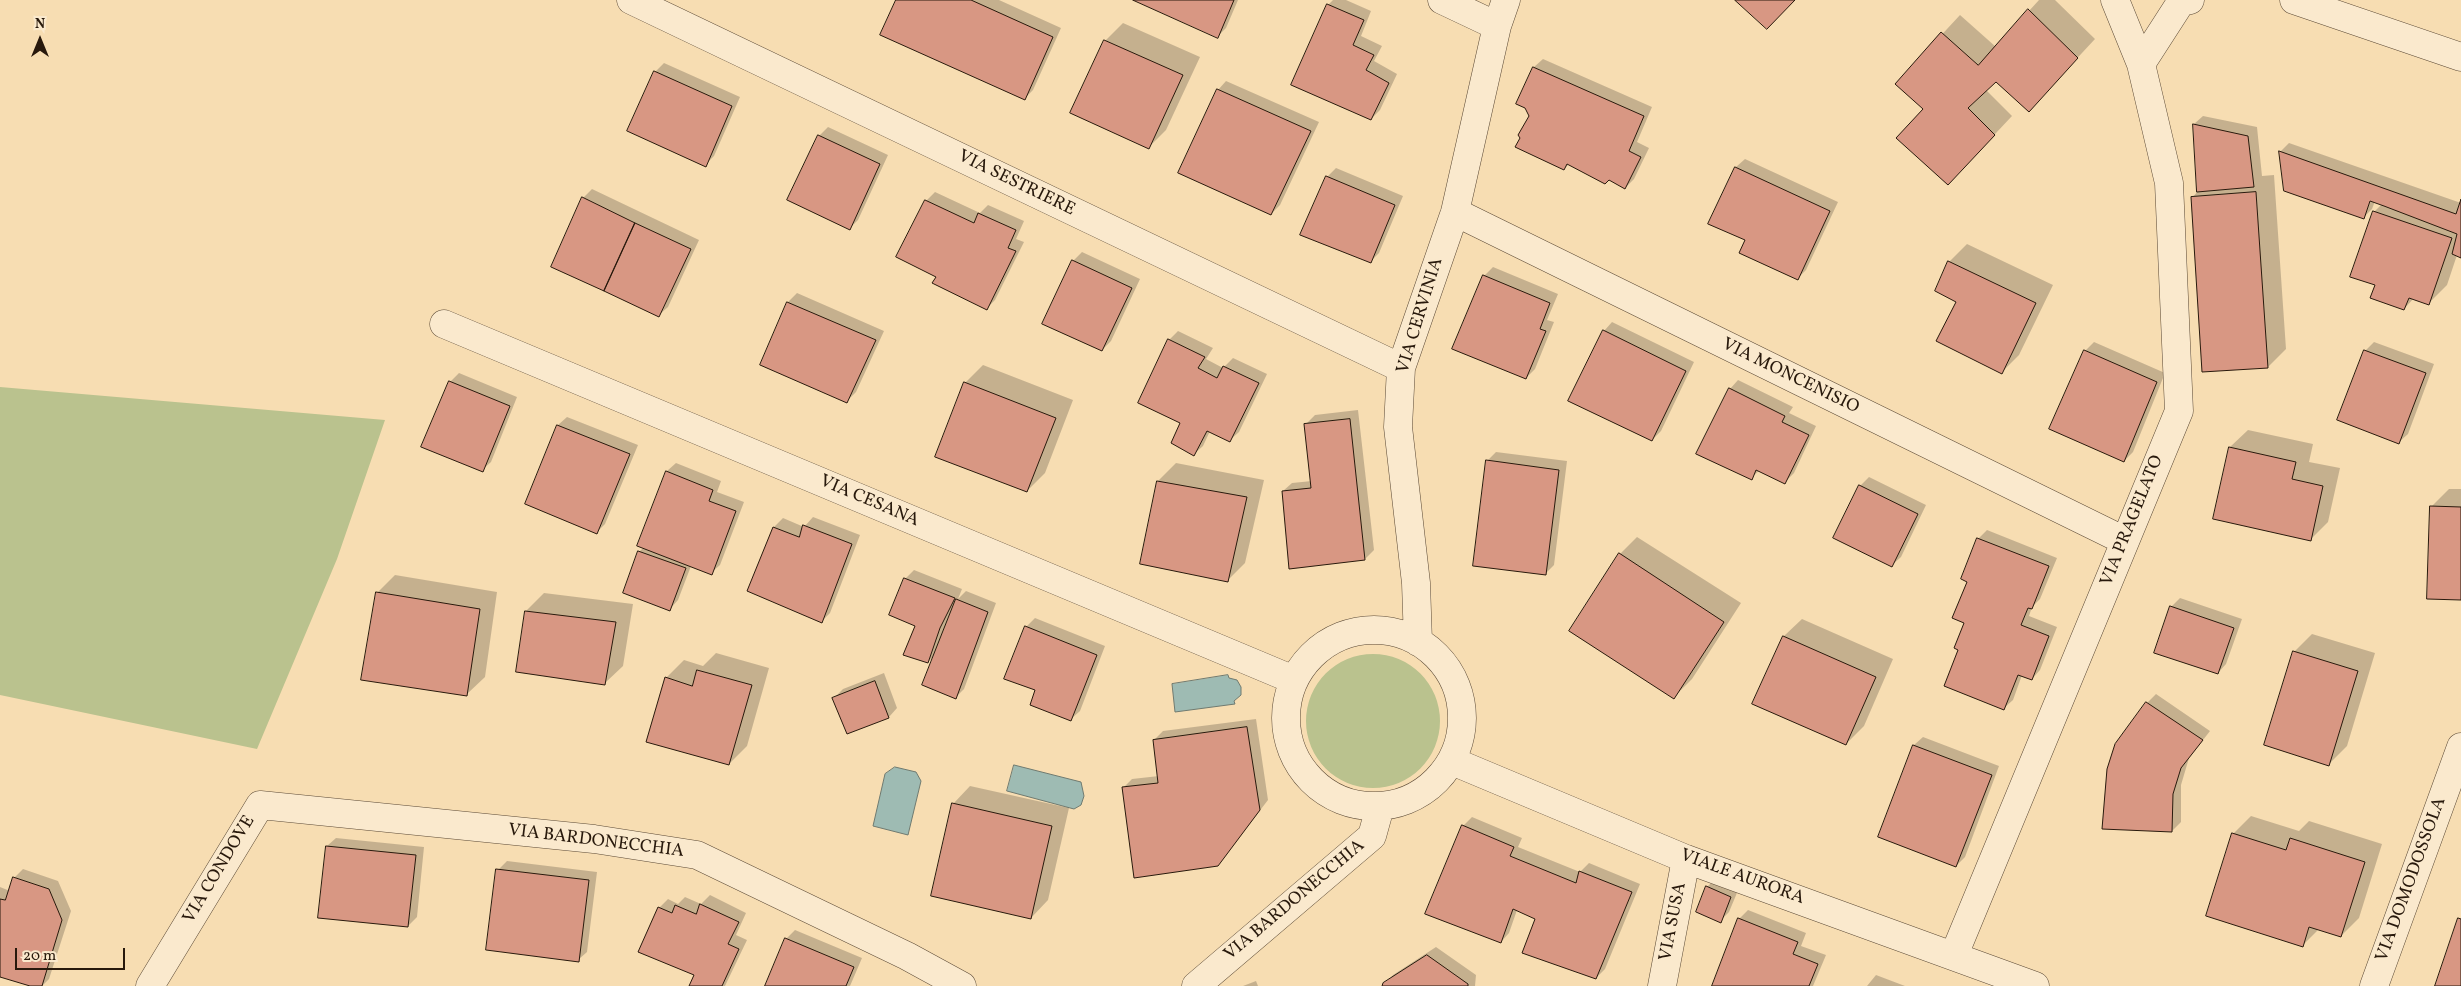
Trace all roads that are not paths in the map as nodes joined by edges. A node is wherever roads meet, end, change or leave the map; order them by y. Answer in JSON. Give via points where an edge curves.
{"nodes":[{"id":1,"x":631,"y":0,"type":"edge"},
{"id":2,"x":1442,"y":0,"type":"edge"},
{"id":3,"x":1506,"y":0,"type":"edge"},
{"id":4,"x":2115,"y":0,"type":"edge"},
{"id":5,"x":2190,"y":0,"type":"edge"},
{"id":6,"x":2294,"y":0,"type":"edge"},
{"id":7,"x":1496,"y":26,"type":"junction"},
{"id":8,"x":2461,"y":57,"type":"edge"},
{"id":9,"x":2142,"y":64,"type":"junction"},
{"id":10,"x":1455,"y":212,"type":"junction"},
{"id":11,"x":444,"y":324,"type":"dead end"},
{"id":12,"x":1401,"y":368,"type":"junction"},
{"id":13,"x":2125,"y":541,"type":"junction"},
{"id":14,"x":1418,"y":642,"type":"junction"},
{"id":15,"x":1294,"y":680,"type":"junction"},
{"id":16,"x":2461,"y":747,"type":"edge"},
{"id":17,"x":1452,"y":761,"type":"junction"},
{"id":18,"x":260,"y":806,"type":"joint"},
{"id":19,"x":1380,"y":807,"type":"junction"},
{"id":20,"x":1686,"y":859,"type":"junction"},
{"id":21,"x":1954,"y":955,"type":"junction"},
{"id":22,"x":150,"y":986,"type":"edge"},
{"id":23,"x":962,"y":986,"type":"edge"},
{"id":24,"x":1196,"y":986,"type":"edge"},
{"id":25,"x":1662,"y":986,"type":"edge"},
{"id":26,"x":2035,"y":986,"type":"edge"},
{"id":27,"x":2374,"y":986,"type":"edge"}],
"edges":[{"from":1,"to":12,"type":"street","name":"VIA SESTRIERE"},
{"from":2,"to":7,"type":"street"},
{"from":3,"to":7,"type":"street","name":"VIA CERVINIA"},
{"from":4,"to":9,"type":"street","name":"VIA PRAGELATO"},
{"from":5,"to":9,"type":"street","via":[[2180,2]]},
{"from":6,"to":8,"type":"street"},
{"from":7,"to":10,"type":"street","name":"VIA CERVINIA"},
{"from":9,"to":13,"type":"street","name":"VIA PRAGELATO","via":[[2169,183],[2179,411]]},
{"from":10,"to":12,"type":"street","name":"VIA CERVINIA"},
{"from":10,"to":13,"type":"street","name":"VIA MONCENISIO"},
{"from":11,"to":15,"type":"street","name":"VIA CESANA"},
{"from":12,"to":14,"type":"street","name":"VIA CERVINIA","via":[[1398,427],[1416,583]]},
{"from":13,"to":21,"type":"street","name":"VIA PRAGELATO"},
{"from":14,"to":15,"type":"street","via":[[1393,632],[1363,631],[1335,639],[1310,656]]},
{"from":14,"to":17,"type":"street","via":[[1440,659],[1455,682],[1462,708],[1461,735]]},
{"from":15,"to":19,"type":"street","via":[[1285,710],[1288,740],[1300,769],[1322,791],[1350,804]]},
{"from":16,"to":27,"type":"street","name":"VIA DOMODOSSOLA"},
{"from":17,"to":19,"type":"street","via":[[1434,784],[1417,795]]},
{"from":17,"to":20,"type":"street","name":"VIALE AURORA"},
{"from":18,"to":22,"type":"street","name":"VIA CONDOVE"},
{"from":18,"to":23,"type":"street","name":"VIA BARDONECCHIA","via":[[594,838],[697,855],[907,956]]},
{"from":19,"to":24,"type":"street","name":"VIA BARDONECCHIA","via":[[1372,836]]},
{"from":20,"to":21,"type":"street","name":"VIALE AURORA"},
{"from":20,"to":25,"type":"street","name":"VIA SUSA"},
{"from":21,"to":26,"type":"street","name":"VIALE AURORA"}]}
